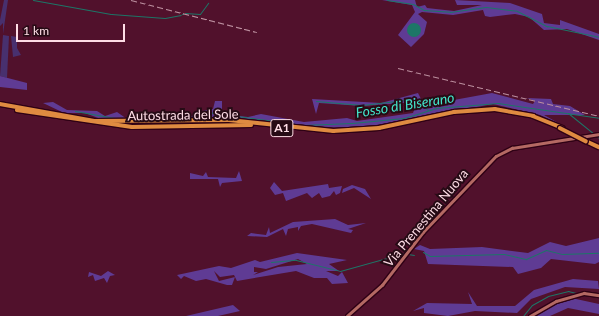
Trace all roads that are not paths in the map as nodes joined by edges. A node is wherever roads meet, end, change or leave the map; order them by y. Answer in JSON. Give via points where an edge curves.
{"nodes":[{"id":1,"x":0,"y":105,"type":"edge"},
{"id":2,"x":562,"y":128,"type":"junction"},
{"id":3,"x":599,"y":134,"type":"edge"},
{"id":4,"x":599,"y":146,"type":"edge"},
{"id":5,"x":599,"y":295,"type":"edge"},
{"id":6,"x":347,"y":316,"type":"edge"},
{"id":7,"x":530,"y":316,"type":"edge"}],
"edges":[{"from":1,"to":2,"type":"highway","name":"Autostrada del Sole","number":"A1","via":[[95,120],[191,118],[346,130],[461,111],[495,109],[533,116]]},
{"from":1,"to":2,"type":"highway","name":"Autostrada del Sole","number":"A1","via":[[132,128],[230,123],[346,132],[481,111],[522,114]]},
{"from":2,"to":4,"type":"highway","name":"Autostrada del Sole","number":"A1","bridge":true},
{"from":3,"to":6,"type":"main road","name":"Via Prenestina Nuova","via":[[509,149],[494,157],[465,185],[382,285]]},
{"from":5,"to":7,"type":"main road","via":[[583,294],[555,301]]}]}
